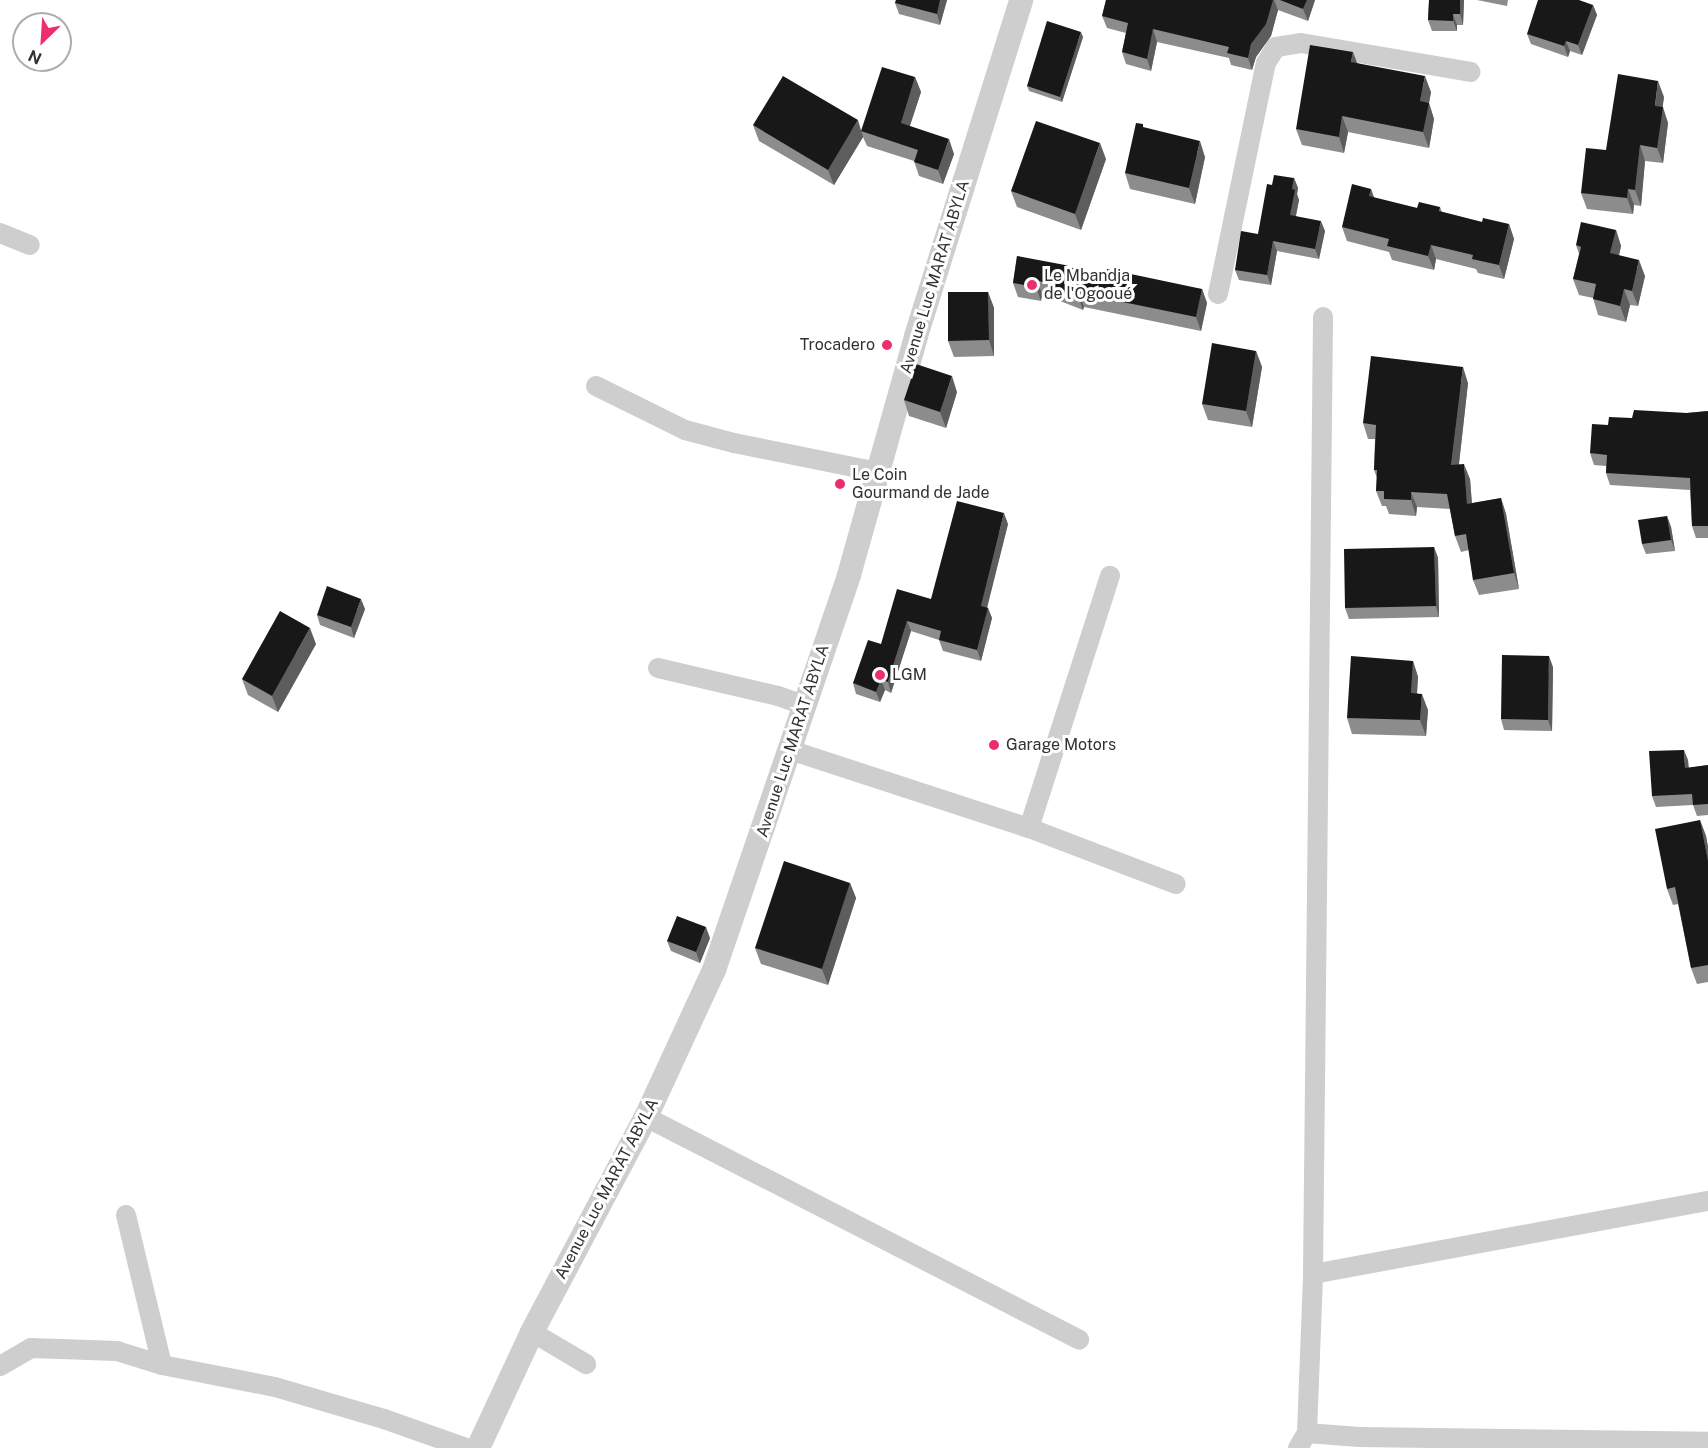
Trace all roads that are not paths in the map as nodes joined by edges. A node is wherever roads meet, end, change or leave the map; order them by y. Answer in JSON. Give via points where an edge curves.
{"nodes":[{"id":1,"x":1022,"y":0,"type":"edge"},
{"id":2,"x":1471,"y":72,"type":"dead end"},
{"id":3,"x":0,"y":232,"type":"edge"},
{"id":4,"x":30,"y":245,"type":"dead end"},
{"id":5,"x":1218,"y":294,"type":"dead end"},
{"id":6,"x":1323,"y":317,"type":"dead end"},
{"id":7,"x":596,"y":386,"type":"dead end"},
{"id":8,"x":878,"y":472,"type":"junction"},
{"id":9,"x":1110,"y":576,"type":"dead end"},
{"id":10,"x":658,"y":668,"type":"dead end"},
{"id":11,"x":804,"y":705,"type":"junction"},
{"id":12,"x":790,"y":750,"type":"junction"},
{"id":13,"x":1029,"y":828,"type":"junction"},
{"id":14,"x":1176,"y":884,"type":"dead end"},
{"id":15,"x":646,"y":1118,"type":"junction"},
{"id":16,"x":1708,"y":1201,"type":"edge"},
{"id":17,"x":126,"y":1215,"type":"dead end"},
{"id":18,"x":1313,"y":1274,"type":"junction"},
{"id":19,"x":532,"y":1332,"type":"junction"},
{"id":20,"x":1079,"y":1340,"type":"dead end"},
{"id":21,"x":586,"y":1364,"type":"dead end"},
{"id":22,"x":162,"y":1365,"type":"junction"},
{"id":23,"x":0,"y":1366,"type":"edge"},
{"id":24,"x":1302,"y":1441,"type":"edge"},
{"id":25,"x":1708,"y":1442,"type":"edge"},
{"id":26,"x":1527,"y":1444,"type":"edge"},
{"id":27,"x":465,"y":1448,"type":"edge"},
{"id":28,"x":478,"y":1448,"type":"edge"}],
"edges":[{"from":1,"to":8,"type":"street","name":"Avenue Luc MARAT ABYLA","via":[[916,336]]},
{"from":2,"to":5,"type":"street","via":[[1301,43],[1276,47],[1266,63]]},
{"from":3,"to":4,"type":"street"},
{"from":6,"to":18,"type":"street"},
{"from":7,"to":8,"type":"street","via":[[685,430]]},
{"from":8,"to":11,"type":"street","name":"Avenue Luc MARAT ABYLA","via":[[849,575]]},
{"from":9,"to":13,"type":"street"},
{"from":10,"to":11,"type":"street"},
{"from":11,"to":12,"type":"street","name":"Avenue Luc MARAT ABYLA"},
{"from":12,"to":13,"type":"street"},
{"from":12,"to":15,"type":"street","name":"Avenue Luc MARAT ABYLA","via":[[714,970]]},
{"from":13,"to":14,"type":"street"},
{"from":15,"to":19,"type":"street","name":"Avenue Luc MARAT ABYLA"},
{"from":15,"to":20,"type":"street"},
{"from":16,"to":18,"type":"street"},
{"from":17,"to":22,"type":"street"},
{"from":18,"to":24,"type":"street"},
{"from":19,"to":21,"type":"street"},
{"from":19,"to":28,"type":"street","name":"Avenue Luc MARAT ABYLA"},
{"from":22,"to":23,"type":"street","via":[[117,1351],[31,1348]]},
{"from":22,"to":27,"type":"street","via":[[274,1387]]},
{"from":24,"to":26,"type":"street"},
{"from":25,"to":26,"type":"street"}]}
